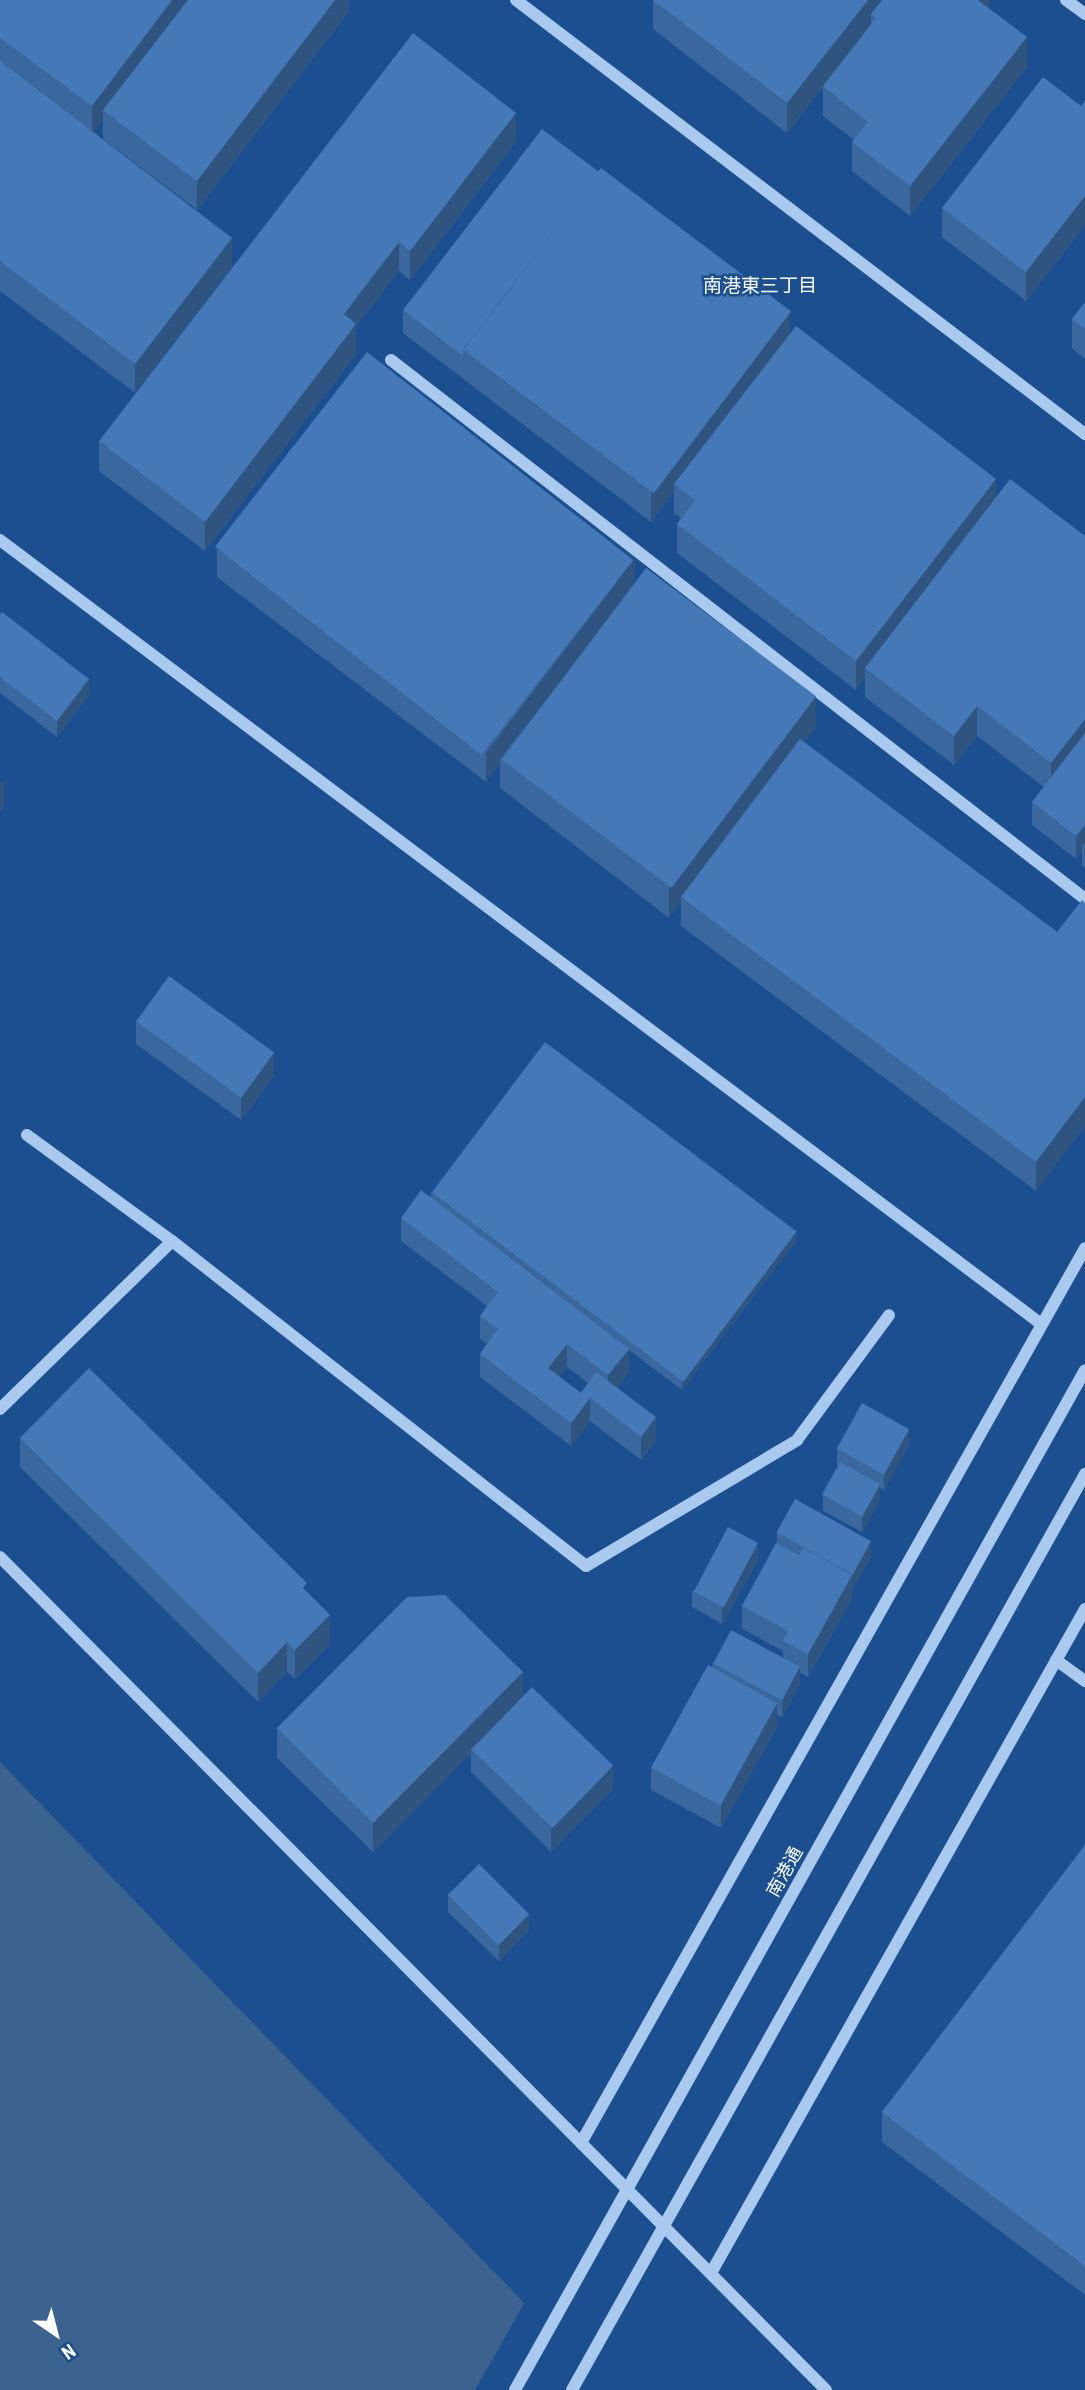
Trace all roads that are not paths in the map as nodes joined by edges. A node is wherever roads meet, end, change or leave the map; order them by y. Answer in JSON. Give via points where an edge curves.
{"nodes":[{"id":1,"x":516,"y":0,"type":"edge"},
{"id":2,"x":1066,"y":0,"type":"edge"},
{"id":3,"x":1085,"y":14,"type":"edge"},
{"id":4,"x":391,"y":360,"type":"dead end"},
{"id":5,"x":1085,"y":434,"type":"edge"},
{"id":6,"x":0,"y":540,"type":"edge"},
{"id":7,"x":1085,"y":899,"type":"edge"},
{"id":8,"x":27,"y":1135,"type":"dead end"},
{"id":9,"x":172,"y":1241,"type":"junction"},
{"id":10,"x":1085,"y":1248,"type":"edge"},
{"id":11,"x":889,"y":1315,"type":"dead end"},
{"id":12,"x":1040,"y":1323,"type":"junction"},
{"id":13,"x":1085,"y":1370,"type":"edge"},
{"id":14,"x":0,"y":1409,"type":"edge"},
{"id":15,"x":1085,"y":1474,"type":"edge"},
{"id":16,"x":0,"y":1557,"type":"edge"},
{"id":17,"x":1085,"y":1609,"type":"edge"},
{"id":18,"x":1056,"y":1660,"type":"junction"},
{"id":19,"x":1085,"y":1681,"type":"edge"},
{"id":20,"x":581,"y":2143,"type":"junction"},
{"id":21,"x":711,"y":2273,"type":"junction"},
{"id":22,"x":514,"y":2390,"type":"edge"},
{"id":23,"x":572,"y":2390,"type":"edge"},
{"id":24,"x":826,"y":2390,"type":"edge"}],
"edges":[{"from":1,"to":5,"type":"street"},
{"from":2,"to":3,"type":"street"},
{"from":4,"to":7,"type":"street"},
{"from":6,"to":12,"type":"street"},
{"from":8,"to":9,"type":"street"},
{"from":9,"to":11,"type":"street","via":[[586,1566],[797,1440]]},
{"from":9,"to":14,"type":"street"},
{"from":10,"to":12,"type":"street"},
{"from":12,"to":20,"type":"street"},
{"from":13,"to":22,"type":"street","name":"南港通","bridge":true},
{"from":15,"to":23,"type":"street","bridge":true},
{"from":16,"to":20,"type":"street"},
{"from":17,"to":18,"type":"street"},
{"from":18,"to":19,"type":"street"},
{"from":18,"to":21,"type":"street"},
{"from":20,"to":21,"type":"street"},
{"from":21,"to":24,"type":"street"}]}
